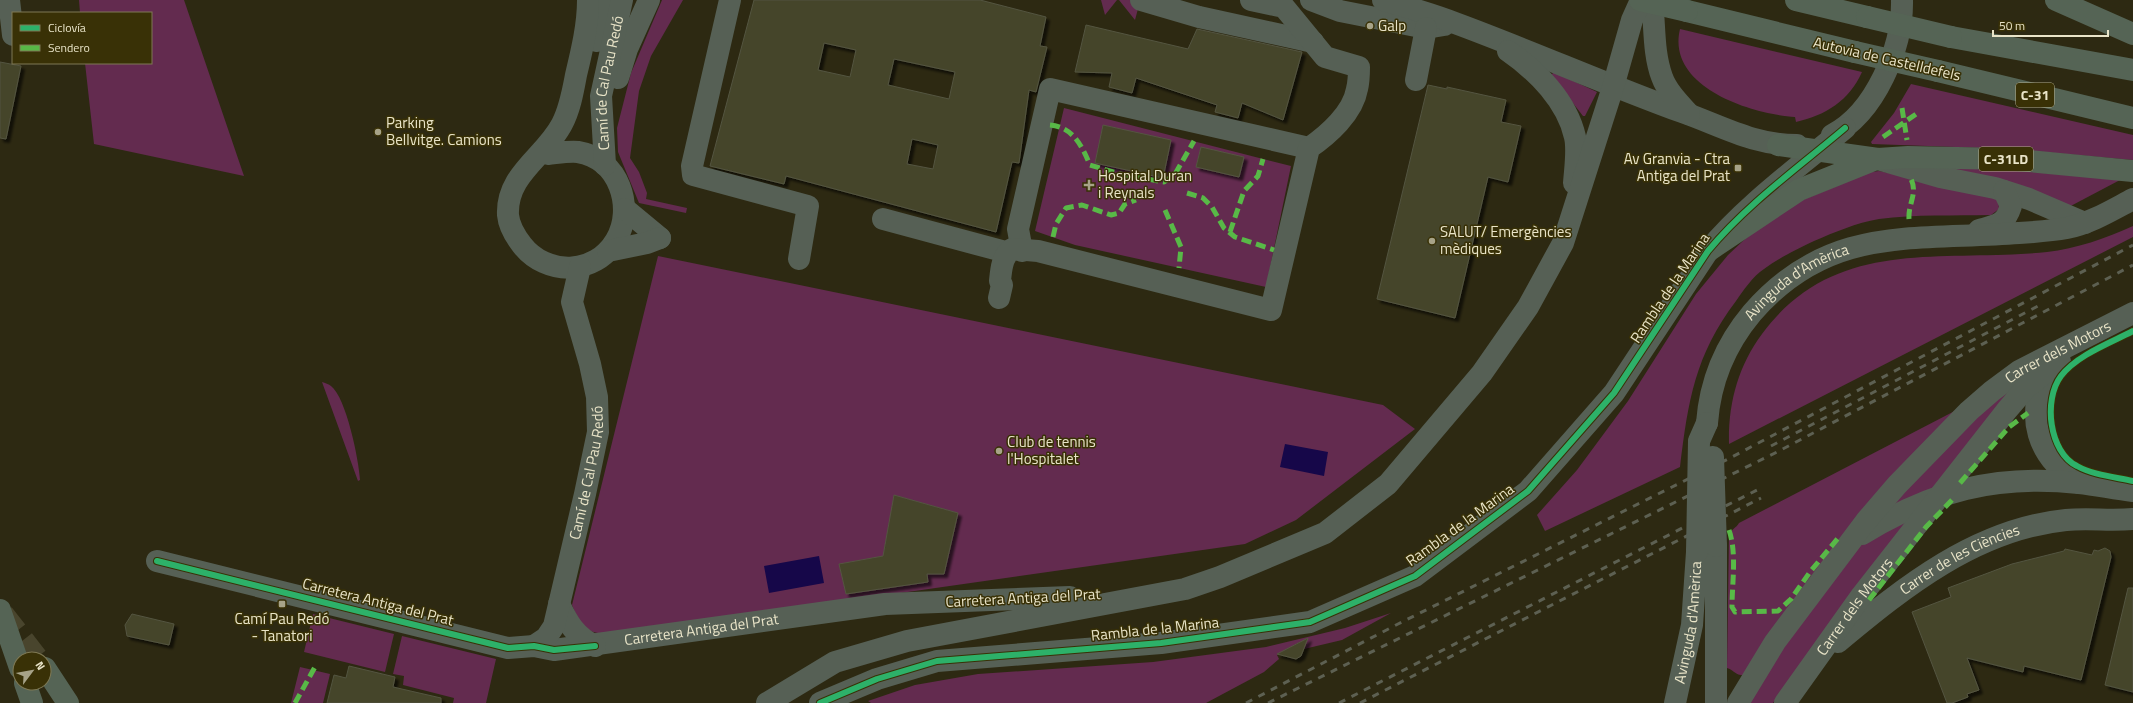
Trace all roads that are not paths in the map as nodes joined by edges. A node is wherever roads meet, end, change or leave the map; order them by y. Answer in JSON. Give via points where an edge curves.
{"nodes":[{"id":1,"x":9,"y":0,"type":"edge"},
{"id":2,"x":588,"y":0,"type":"edge"},
{"id":3,"x":606,"y":0,"type":"edge"},
{"id":4,"x":622,"y":0,"type":"edge"},
{"id":5,"x":649,"y":0,"type":"edge"},
{"id":6,"x":730,"y":0,"type":"edge"},
{"id":7,"x":1141,"y":0,"type":"edge"},
{"id":8,"x":1251,"y":0,"type":"edge"},
{"id":9,"x":1311,"y":0,"type":"edge"},
{"id":10,"x":1383,"y":0,"type":"edge"},
{"id":11,"x":1641,"y":0,"type":"edge"},
{"id":12,"x":1652,"y":0,"type":"edge"},
{"id":13,"x":1796,"y":0,"type":"edge"},
{"id":14,"x":1902,"y":0,"type":"edge"},
{"id":15,"x":2056,"y":0,"type":"edge"},
{"id":16,"x":1455,"y":22,"type":"junction"},
{"id":17,"x":12,"y":27,"type":"edge"},
{"id":18,"x":1426,"y":28,"type":"junction"},
{"id":19,"x":1480,"y":32,"type":"junction"},
{"id":20,"x":0,"y":33,"type":"edge"},
{"id":21,"x":2133,"y":34,"type":"edge"},
{"id":22,"x":12,"y":36,"type":"edge"},
{"id":23,"x":1314,"y":42,"type":"junction"},
{"id":24,"x":2133,"y":70,"type":"edge"},
{"id":25,"x":1416,"y":80,"type":"dead end"},
{"id":26,"x":1613,"y":87,"type":"junction"},
{"id":27,"x":1689,"y":114,"type":"junction"},
{"id":28,"x":2133,"y":118,"type":"edge"},
{"id":29,"x":602,"y":128,"type":"junction"},
{"id":30,"x":1845,"y":128,"type":"junction"},
{"id":31,"x":1778,"y":145,"type":"junction"},
{"id":32,"x":1309,"y":148,"type":"junction"},
{"id":33,"x":1817,"y":151,"type":"junction"},
{"id":34,"x":539,"y":159,"type":"junction"},
{"id":35,"x":1878,"y":159,"type":"junction"},
{"id":36,"x":605,"y":166,"type":"junction"},
{"id":37,"x":2133,"y":171,"type":"edge"},
{"id":38,"x":2004,"y":191,"type":"junction"},
{"id":39,"x":2133,"y":199,"type":"edge"},
{"id":40,"x":625,"y":209,"type":"junction"},
{"id":41,"x":1573,"y":209,"type":"junction"},
{"id":42,"x":883,"y":219,"type":"dead end"},
{"id":43,"x":2085,"y":223,"type":"junction"},
{"id":44,"x":1960,"y":236,"type":"junction"},
{"id":45,"x":608,"y":251,"type":"junction"},
{"id":46,"x":1708,"y":251,"type":"junction"},
{"id":47,"x":1014,"y":252,"type":"junction"},
{"id":48,"x":799,"y":259,"type":"dead end"},
{"id":49,"x":580,"y":267,"type":"junction"},
{"id":50,"x":1001,"y":292,"type":"dead end"},
{"id":51,"x":2133,"y":313,"type":"edge"},
{"id":52,"x":2106,"y":327,"type":"junction"},
{"id":53,"x":2049,"y":370,"type":"junction"},
{"id":54,"x":2079,"y":483,"type":"junction"},
{"id":55,"x":2133,"y":491,"type":"edge"},
{"id":56,"x":1942,"y":494,"type":"junction"},
{"id":57,"x":2133,"y":519,"type":"edge"},
{"id":58,"x":1846,"y":546,"type":"junction"},
{"id":59,"x":1707,"y":549,"type":"junction"},
{"id":60,"x":157,"y":561,"type":"dead end"},
{"id":61,"x":1184,"y":589,"type":"junction"},
{"id":62,"x":559,"y":604,"type":"junction"},
{"id":63,"x":0,"y":610,"type":"edge"},
{"id":64,"x":534,"y":646,"type":"junction"},
{"id":65,"x":595,"y":646,"type":"junction"},
{"id":66,"x":14,"y":651,"type":"edge"},
{"id":67,"x":1812,"y":663,"type":"junction"},
{"id":68,"x":52,"y":679,"type":"edge"},
{"id":69,"x":1716,"y":681,"type":"junction"},
{"id":70,"x":28,"y":691,"type":"edge"},
{"id":71,"x":1742,"y":697,"type":"edge"},
{"id":72,"x":32,"y":703,"type":"edge"},
{"id":73,"x":68,"y":703,"type":"edge"},
{"id":74,"x":767,"y":703,"type":"edge"},
{"id":75,"x":820,"y":703,"type":"edge"},
{"id":76,"x":1675,"y":703,"type":"edge"},
{"id":77,"x":1716,"y":703,"type":"edge"},
{"id":78,"x":1785,"y":703,"type":"edge"}],
"edges":[{"from":1,"to":17,"type":"street"},
{"from":2,"to":34,"type":"street","via":[[588,17],[568,110]]},
{"from":3,"to":34,"type":"street","name":"Camí de Cal Pau Redó","via":[[575,128],[566,145]]},
{"from":4,"to":29,"type":"street","name":"Camí de Cal Pau Redó","via":[[600,96]]},
{"from":5,"to":29,"type":"street","via":[[627,49]]},
{"from":6,"to":48,"type":"street","via":[[692,166],[693,175],[808,206]]},
{"from":7,"to":23,"type":"street","via":[[1198,17]]},
{"from":8,"to":23,"type":"street","via":[[1284,7]]},
{"from":9,"to":18,"type":"street","via":[[1340,11]]},
{"from":10,"to":16,"type":"street","number":"C-31LD"},
{"from":11,"to":26,"type":"street","name":"Rambla de la Marina","via":[[1632,20]]},
{"from":11,"to":28,"type":"highway","name":"Autovia de Castelldefels","number":"C-31","bridge":true},
{"from":12,"to":27,"type":"street","via":[[1656,52],[1662,77],[1673,96]]},
{"from":13,"to":24,"type":"highway","bridge":true,"via":[[1951,37]]},
{"from":14,"to":30,"type":"street","via":[[1898,40],[1881,80],[1869,102]]},
{"from":15,"to":21,"type":"highway"},
{"from":16,"to":18,"type":"street"},
{"from":16,"to":19,"type":"street","number":"C-31LD"},
{"from":18,"to":25,"type":"street"},
{"from":19,"to":26,"type":"street","number":"C-31LD"},
{"from":19,"to":41,"type":"street","via":[[1523,62],[1553,92],[1568,116],[1575,138]]},
{"from":20,"to":22,"type":"street"},
{"from":23,"to":32,"type":"street","via":[[1325,57],[1359,67],[1357,90],[1350,107],[1324,138]]},
{"from":26,"to":27,"type":"street","number":"C-31LD"},
{"from":26,"to":41,"type":"street","name":"Rambla de la Marina"},
{"from":27,"to":31,"type":"street","number":"C-31LD","via":[[1741,136]]},
{"from":29,"to":36,"type":"street","name":"Camí de Cal Pau Redó"},
{"from":30,"to":31,"type":"street","via":[[1815,142]]},
{"from":30,"to":33,"type":"street","name":"Rambla de la Marina"},
{"from":31,"to":33,"type":"highway","number":"C-31LD"},
{"from":32,"to":47,"type":"street","via":[[1271,310],[1038,251]]},
{"from":32,"to":47,"type":"street","via":[[1050,89]]},
{"from":33,"to":35,"type":"highway","number":"C-31LD"},
{"from":33,"to":46,"type":"street","name":"Rambla de la Marina","via":[[1774,187]]},
{"from":34,"to":36,"type":"street","via":[[578,152]]},
{"from":34,"to":49,"type":"street","via":[[517,179],[510,195],[508,216],[514,235],[531,256],[549,265],[560,268]]},
{"from":35,"to":37,"type":"highway","number":"C-31LD","via":[[2007,159]]},
{"from":35,"to":38,"type":"street","via":[[1940,177]]},
{"from":35,"to":46,"type":"highway","via":[[1799,190]]},
{"from":36,"to":40,"type":"street","via":[[618,182],[623,193]]},
{"from":38,"to":43,"type":"street"},
{"from":38,"to":44,"type":"street","name":"Avinguda d'Amèrica","via":[[2011,206],[2007,218],[2000,224]]},
{"from":39,"to":43,"type":"street","name":"Avinguda d'Amèrica"},
{"from":40,"to":45,"type":"street","via":[[620,233]]},
{"from":40,"to":45,"type":"street","via":[[660,238]]},
{"from":41,"to":61,"type":"street","name":"Rambla de la Marina","via":[[1563,243],[1528,307],[1482,373],[1388,484],[1325,533],[1220,577]]},
{"from":42,"to":47,"type":"street"},
{"from":43,"to":44,"type":"street","name":"Avinguda d'Amèrica","via":[[2043,231]]},
{"from":44,"to":59,"type":"street","name":"Avinguda d'Amèrica","bridge":true,"via":[[1910,237],[1852,246],[1820,259],[1785,280],[1745,321],[1726,352],[1713,386],[1707,423],[1699,441]]},
{"from":45,"to":49,"type":"street","via":[[599,259]]},
{"from":46,"to":75,"type":"street","name":"Rambla de la Marina","via":[[1614,393],[1528,491],[1415,576],[1310,622],[1161,643],[937,661],[877,679]]},
{"from":47,"to":50,"type":"street","via":[[1016,257],[1009,281]]},
{"from":49,"to":62,"type":"street","name":"Camí de Cal Pau Redó","via":[[572,302],[597,397],[598,432]]},
{"from":51,"to":52,"type":"street"},
{"from":52,"to":53,"type":"street","name":"Carrer dels Motors"},
{"from":52,"to":58,"type":"street","name":"Carrer dels Motors","via":[[2019,371],[1992,391],[1897,485]]},
{"from":53,"to":54,"type":"street","via":[[2036,404],[2038,432],[2045,451],[2057,468]]},
{"from":53,"to":56,"type":"street","name":"Carrer dels Motors","via":[[2011,404]]},
{"from":54,"to":55,"type":"street"},
{"from":54,"to":56,"type":"street","via":[[2032,480],[2000,482]]},
{"from":56,"to":58,"type":"street","name":"Carrer dels Motors","via":[[1875,526]]},
{"from":56,"to":67,"type":"street","name":"Carrer dels Motors"},
{"from":57,"to":67,"type":"street","name":"Carrer de les Ciències","via":[[2065,520],[2016,531],[1968,550],[1922,575]]},
{"from":58,"to":71,"type":"street","name":"Carrer dels Motors","via":[[1775,642]]},
{"from":59,"to":69,"type":"street","name":"Avinguda d'Amèrica"},
{"from":59,"to":76,"type":"street","name":"Avinguda d'Amèrica"},
{"from":60,"to":64,"type":"street","name":"Carretera Antiga del Prat","via":[[508,648]]},
{"from":61,"to":65,"type":"street","name":"Carretera Antiga del Prat","via":[[1036,599],[885,604]]},
{"from":61,"to":74,"type":"street","name":"Rambla de la Marina","via":[[906,641],[835,662]]},
{"from":62,"to":64,"type":"street","name":"Camí de Cal Pau Redó","via":[[554,626],[546,638]]},
{"from":62,"to":65,"type":"street","via":[[576,635]]},
{"from":63,"to":66,"type":"highway"},
{"from":64,"to":65,"type":"street","name":"Carretera Antiga del Prat","via":[[554,650]]},
{"from":67,"to":78,"type":"street","name":"Carrer dels Motors"},
{"from":68,"to":73,"type":"highway"},
{"from":69,"to":71,"type":"street","name":"Carrer dels Motors"},
{"from":69,"to":77,"type":"street","name":"Avinguda d'Amèrica"},
{"from":70,"to":72,"type":"highway"}]}
